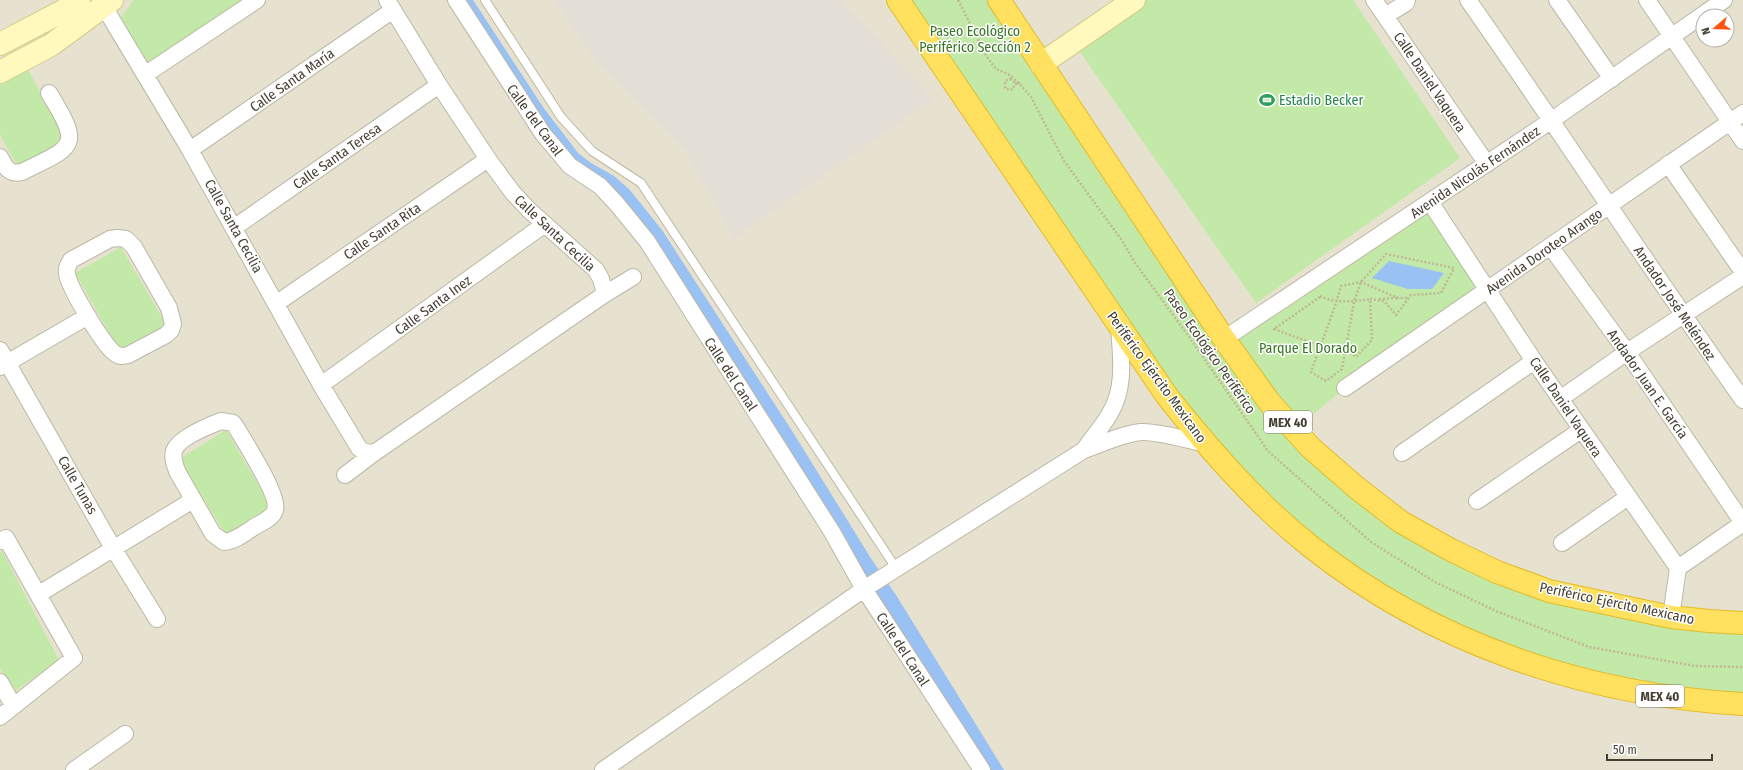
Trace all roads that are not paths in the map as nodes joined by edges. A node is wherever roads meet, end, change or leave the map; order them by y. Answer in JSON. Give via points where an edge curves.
{"nodes":[{"id":1,"x":79,"y":0,"type":"edge"},
{"id":2,"x":257,"y":0,"type":"edge"},
{"id":3,"x":456,"y":0,"type":"edge"},
{"id":4,"x":485,"y":0,"type":"edge"},
{"id":5,"x":898,"y":0,"type":"edge"},
{"id":6,"x":999,"y":0,"type":"edge"},
{"id":7,"x":1374,"y":0,"type":"edge"},
{"id":8,"x":1407,"y":0,"type":"edge"},
{"id":9,"x":1468,"y":0,"type":"edge"},
{"id":10,"x":1557,"y":0,"type":"edge"},
{"id":11,"x":1647,"y":0,"type":"edge"},
{"id":12,"x":1724,"y":0,"type":"edge"},
{"id":13,"x":105,"y":2,"type":"edge"},
{"id":14,"x":1129,"y":2,"type":"edge"},
{"id":15,"x":390,"y":5,"type":"edge"},
{"id":16,"x":1385,"y":16,"type":"junction"},
{"id":17,"x":1673,"y":37,"type":"junction"},
{"id":18,"x":0,"y":44,"type":"edge"},
{"id":19,"x":1041,"y":64,"type":"junction"},
{"id":20,"x":0,"y":72,"type":"edge"},
{"id":21,"x":146,"y":74,"type":"junction"},
{"id":22,"x":1612,"y":78,"type":"junction"},
{"id":23,"x":439,"y":84,"type":"junction"},
{"id":24,"x":49,"y":93,"type":"dead end"},
{"id":25,"x":1743,"y":113,"type":"edge"},
{"id":26,"x":1552,"y":120,"type":"junction"},
{"id":27,"x":1729,"y":122,"type":"junction"},
{"id":28,"x":1743,"y":141,"type":"edge"},
{"id":29,"x":190,"y":150,"type":"junction"},
{"id":30,"x":0,"y":157,"type":"edge"},
{"id":31,"x":488,"y":159,"type":"junction"},
{"id":32,"x":1486,"y":164,"type":"junction"},
{"id":33,"x":1668,"y":164,"type":"junction"},
{"id":34,"x":1430,"y":202,"type":"junction"},
{"id":35,"x":1609,"y":205,"type":"junction"},
{"id":36,"x":545,"y":224,"type":"junction"},
{"id":37,"x":235,"y":227,"type":"junction"},
{"id":38,"x":1550,"y":246,"type":"junction"},
{"id":39,"x":1743,"y":272,"type":"edge"},
{"id":40,"x":1743,"y":276,"type":"edge"},
{"id":41,"x":634,"y":277,"type":"dead end"},
{"id":42,"x":1487,"y":291,"type":"junction"},
{"id":43,"x":605,"y":294,"type":"junction"},
{"id":44,"x":276,"y":303,"type":"junction"},
{"id":45,"x":88,"y":316,"type":"junction"},
{"id":46,"x":1683,"y":316,"type":"junction"},
{"id":47,"x":1119,"y":327,"type":"junction"},
{"id":48,"x":1224,"y":339,"type":"junction"},
{"id":49,"x":1627,"y":352,"type":"junction"},
{"id":50,"x":2,"y":360,"type":"edge"},
{"id":51,"x":1534,"y":361,"type":"junction"},
{"id":52,"x":321,"y":385,"type":"junction"},
{"id":53,"x":1345,"y":388,"type":"dead end"},
{"id":54,"x":1560,"y":399,"type":"junction"},
{"id":55,"x":1743,"y":400,"type":"edge"},
{"id":56,"x":1581,"y":430,"type":"junction"},
{"id":57,"x":1206,"y":444,"type":"junction"},
{"id":58,"x":1084,"y":450,"type":"junction"},
{"id":59,"x":374,"y":453,"type":"junction"},
{"id":60,"x":1402,"y":453,"type":"dead end"},
{"id":61,"x":345,"y":475,"type":"dead end"},
{"id":62,"x":1628,"y":497,"type":"junction"},
{"id":63,"x":193,"y":500,"type":"junction"},
{"id":64,"x":1477,"y":501,"type":"dead end"},
{"id":65,"x":1743,"y":523,"type":"edge"},
{"id":66,"x":0,"y":541,"type":"edge"},
{"id":67,"x":1562,"y":543,"type":"dead end"},
{"id":68,"x":113,"y":548,"type":"junction"},
{"id":69,"x":896,"y":568,"type":"junction"},
{"id":70,"x":1678,"y":568,"type":"junction"},
{"id":71,"x":864,"y":589,"type":"junction"},
{"id":72,"x":39,"y":594,"type":"junction"},
{"id":73,"x":1672,"y":618,"type":"junction"},
{"id":74,"x":157,"y":619,"type":"dead end"},
{"id":75,"x":1743,"y":623,"type":"edge"},
{"id":76,"x":0,"y":682,"type":"edge"},
{"id":77,"x":1743,"y":704,"type":"edge"},
{"id":78,"x":13,"y":706,"type":"junction"},
{"id":79,"x":0,"y":718,"type":"edge"},
{"id":80,"x":125,"y":734,"type":"dead end"},
{"id":81,"x":91,"y":765,"type":"edge"},
{"id":82,"x":74,"y":770,"type":"edge"},
{"id":83,"x":603,"y":770,"type":"edge"},
{"id":84,"x":982,"y":770,"type":"edge"}],
"edges":[{"from":1,"to":18,"type":"street"},
{"from":2,"to":21,"type":"street"},
{"from":3,"to":71,"type":"street","name":"Calle del Canal","via":[[543,134],[570,166],[600,186],[647,240],[832,532]]},
{"from":4,"to":69,"type":"lane","via":[[561,117],[592,151],[641,183]]},
{"from":5,"to":47,"type":"highway","name":"Periférico Ejército Mexicano","number":"MEX 40"},
{"from":6,"to":19,"type":"highway","name":"Periférico Ejército Mexicano","number":"MEX 40"},
{"from":7,"to":16,"type":"street","name":"Calle Daniel Vaquera"},
{"from":8,"to":16,"type":"street"},
{"from":9,"to":26,"type":"street","name":"Andador José Meléndez"},
{"from":10,"to":22,"type":"street"},
{"from":11,"to":17,"type":"street"},
{"from":12,"to":17,"type":"street","name":"Avenida Nicolás Fernández"},
{"from":13,"to":20,"type":"street","via":[[51,45]]},
{"from":13,"to":21,"type":"street","name":"Calle Santa Cecilia"},
{"from":14,"to":19,"type":"street"},
{"from":15,"to":23,"type":"street","name":"Calle Santa Cecilia"},
{"from":15,"to":29,"type":"street","name":"Calle Santa María"},
{"from":16,"to":32,"type":"street","name":"Calle Daniel Vaquera"},
{"from":17,"to":22,"type":"street","name":"Avenida Nicolás Fernández"},
{"from":17,"to":27,"type":"street"},
{"from":19,"to":48,"type":"highway","name":"Periférico Ejército Mexicano","number":"MEX 40"},
{"from":21,"to":29,"type":"street","name":"Calle Santa Cecilia"},
{"from":22,"to":26,"type":"street","name":"Avenida Nicolás Fernández"},
{"from":23,"to":31,"type":"street","name":"Calle Santa Cecilia"},
{"from":23,"to":37,"type":"street","name":"Calle Santa Teresa"},
{"from":24,"to":30,"type":"street","via":[[67,125],[70,136],[68,145],[61,152],[16,174],[9,171]]},
{"from":25,"to":27,"type":"street","name":"Avenida Doroteo Arango"},
{"from":26,"to":32,"type":"street","name":"Avenida Nicolás Fernández"},
{"from":26,"to":35,"type":"street","name":"Andador José Meléndez"},
{"from":27,"to":28,"type":"street"},
{"from":27,"to":33,"type":"street","name":"Avenida Doroteo Arango"},
{"from":29,"to":37,"type":"street","name":"Calle Santa Cecilia"},
{"from":31,"to":36,"type":"street","name":"Calle Santa Cecilia","via":[[513,193]]},
{"from":31,"to":44,"type":"street","name":"Calle Santa Rita"},
{"from":32,"to":34,"type":"street","name":"Avenida Nicolás Fernández"},
{"from":33,"to":35,"type":"street","name":"Avenida Doroteo Arango"},
{"from":33,"to":39,"type":"street"},
{"from":34,"to":42,"type":"street","name":"Calle Daniel Vaquera"},
{"from":34,"to":48,"type":"street","name":"Avenida Nicolás Fernández"},
{"from":35,"to":38,"type":"street","name":"Avenida Doroteo Arango"},
{"from":35,"to":46,"type":"street","name":"Andador José Meléndez"},
{"from":36,"to":43,"type":"street","name":"Calle Santa Cecilia","via":[[596,270]]},
{"from":36,"to":52,"type":"street","name":"Calle Santa Inez"},
{"from":37,"to":44,"type":"street","name":"Calle Santa Cecilia"},
{"from":38,"to":42,"type":"street","name":"Avenida Doroteo Arango"},
{"from":38,"to":49,"type":"street","name":"Andador Juan E. García"},
{"from":40,"to":46,"type":"street"},
{"from":41,"to":43,"type":"street"},
{"from":42,"to":51,"type":"street","name":"Calle Daniel Vaquera"},
{"from":42,"to":53,"type":"street","name":"Avenida Doroteo Arango"},
{"from":43,"to":59,"type":"street"},
{"from":44,"to":52,"type":"street","name":"Calle Santa Cecilia"},
{"from":45,"to":45,"type":"street","via":[[66,274],[67,265],[71,260],[110,239],[122,238],[129,241],[169,308],[173,324],[171,330],[128,355],[121,356],[109,348]]},
{"from":45,"to":50,"type":"street"},
{"from":46,"to":49,"type":"street"},
{"from":46,"to":55,"type":"street","name":"Andador José Meléndez"},
{"from":47,"to":57,"type":"highway","name":"Periférico Ejército Mexicano","number":"MEX 40"},
{"from":47,"to":58,"type":"street","via":[[1122,372],[1117,395],[1110,414]]},
{"from":48,"to":73,"type":"highway","name":"Periférico Ejército Mexicano","number":"MEX 40","via":[[1270,403],[1311,448],[1401,522],[1496,572],[1543,589]]},
{"from":49,"to":54,"type":"street"},
{"from":49,"to":65,"type":"street","name":"Andador Juan E. García"},
{"from":50,"to":68,"type":"street","name":"Calle Tunas"},
{"from":51,"to":54,"type":"street","name":"Calle Daniel Vaquera"},
{"from":51,"to":60,"type":"street"},
{"from":52,"to":59,"type":"street","name":"Calle Santa Cecilia","via":[[359,448],[364,452]]},
{"from":54,"to":56,"type":"street","name":"Calle Daniel Vaquera"},
{"from":56,"to":62,"type":"street","name":"Calle Daniel Vaquera"},
{"from":56,"to":64,"type":"street"},
{"from":57,"to":58,"type":"street","via":[[1142,432]]},
{"from":57,"to":77,"type":"highway","name":"Periférico Ejército Mexicano","number":"MEX 40","via":[[1258,500],[1310,546],[1357,580],[1420,618],[1482,647],[1552,671],[1666,697]]},
{"from":58,"to":69,"type":"street"},
{"from":59,"to":61,"type":"street"},
{"from":62,"to":67,"type":"street"},
{"from":62,"to":70,"type":"street","name":"Calle Daniel Vaquera"},
{"from":63,"to":63,"type":"street","via":[[213,534],[224,542],[237,538],[275,511],[274,496],[233,422],[214,423],[178,444],[174,452],[174,462]]},
{"from":63,"to":68,"type":"street"},
{"from":65,"to":70,"type":"street"},
{"from":66,"to":72,"type":"street","via":[[6,538]]},
{"from":68,"to":72,"type":"street"},
{"from":68,"to":74,"type":"street","name":"Calle Tunas"},
{"from":69,"to":71,"type":"street"},
{"from":70,"to":73,"type":"street"},
{"from":71,"to":83,"type":"street"},
{"from":71,"to":84,"type":"street","name":"Calle del Canal"},
{"from":72,"to":78,"type":"street","via":[[74,658]]},
{"from":73,"to":75,"type":"highway","name":"Periférico Ejército Mexicano","number":"MEX 40"},
{"from":76,"to":78,"type":"street"},
{"from":78,"to":79,"type":"street"},
{"from":80,"to":81,"type":"street"},
{"from":81,"to":82,"type":"street"}]}
